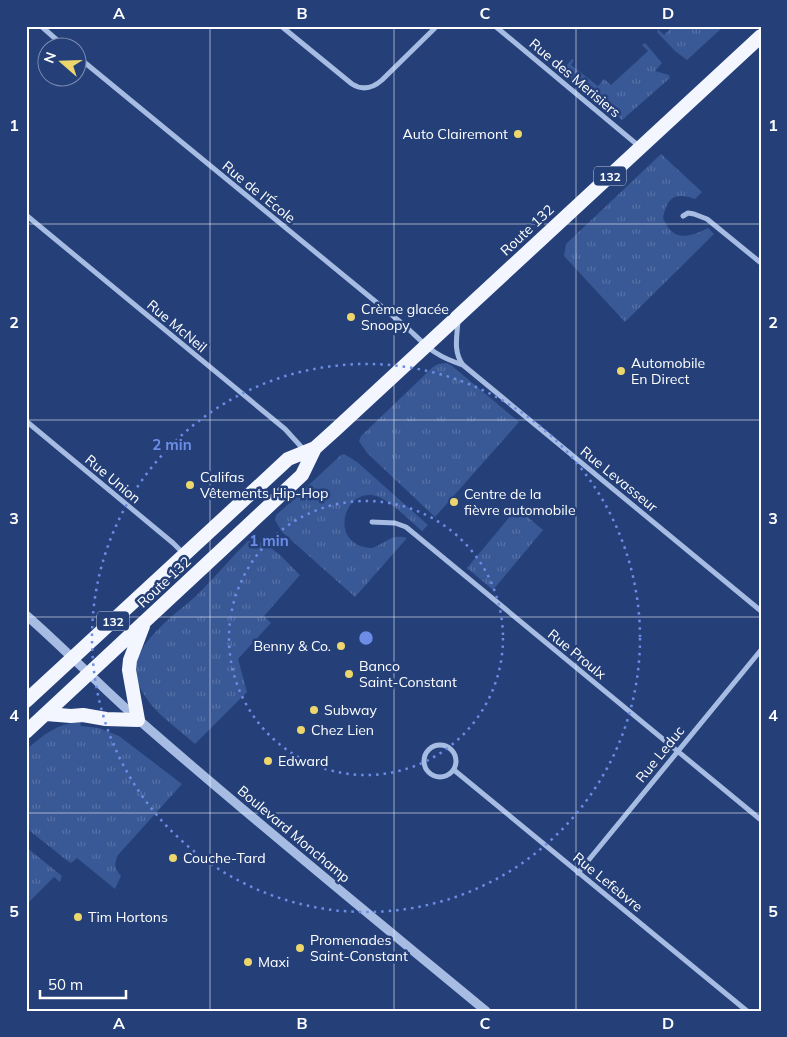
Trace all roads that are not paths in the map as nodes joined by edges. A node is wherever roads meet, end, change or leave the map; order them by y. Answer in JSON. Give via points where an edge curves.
{"nodes":[{"id":1,"x":41,"y":26,"type":"edge"},
{"id":2,"x":281,"y":26,"type":"edge"},
{"id":3,"x":437,"y":26,"type":"edge"},
{"id":4,"x":495,"y":26,"type":"edge"},
{"id":5,"x":761,"y":36,"type":"edge"},
{"id":6,"x":55,"y":38,"type":"edge"},
{"id":7,"x":88,"y":65,"type":"edge"},
{"id":8,"x":641,"y":147,"type":"junction"},
{"id":9,"x":26,"y":215,"type":"edge"},
{"id":10,"x":683,"y":216,"type":"dead end"},
{"id":11,"x":761,"y":263,"type":"edge"},
{"id":12,"x":459,"y":315,"type":"junction"},
{"id":13,"x":425,"y":346,"type":"junction"},
{"id":14,"x":463,"y":365,"type":"junction"},
{"id":15,"x":26,"y":421,"type":"edge"},
{"id":16,"x":311,"y":452,"type":"junction"},
{"id":17,"x":372,"y":522,"type":"dead end"},
{"id":18,"x":184,"y":554,"type":"junction"},
{"id":19,"x":761,"y":611,"type":"edge"},
{"id":20,"x":26,"y":615,"type":"edge"},
{"id":21,"x":144,"y":622,"type":"junction"},
{"id":22,"x":761,"y":650,"type":"edge"},
{"id":23,"x":72,"y":658,"type":"junction"},
{"id":24,"x":88,"y":674,"type":"junction"},
{"id":25,"x":26,"y":701,"type":"edge"},
{"id":26,"x":46,"y":714,"type":"junction"},
{"id":27,"x":138,"y":720,"type":"junction"},
{"id":28,"x":26,"y":732,"type":"edge"},
{"id":29,"x":677,"y":751,"type":"junction"},
{"id":30,"x":454,"y":770,"type":"junction"},
{"id":31,"x":761,"y":820,"type":"edge"},
{"id":32,"x":578,"y":873,"type":"junction"},
{"id":33,"x":486,"y":1011,"type":"edge"},
{"id":34,"x":747,"y":1011,"type":"edge"}],
"edges":[{"from":1,"to":6,"type":"street"},
{"from":2,"to":3,"type":"street","via":[[352,84],[362,88],[375,86]]},
{"from":4,"to":8,"type":"street","name":"Rue des Merisiers"},
{"from":5,"to":8,"type":"highway","name":"Route 132","number":"132"},
{"from":7,"to":13,"type":"street","name":"Rue de l'École","via":[[404,325]]},
{"from":8,"to":12,"type":"highway","name":"Route 132","number":"132"},
{"from":9,"to":16,"type":"street","name":"Rue McNeil"},
{"from":10,"to":11,"type":"street","via":[[694,214],[707,219]]},
{"from":12,"to":13,"type":"highway","name":"Route 132","number":"132"},
{"from":12,"to":14,"type":"street","via":[[456,350]]},
{"from":13,"to":14,"type":"street","name":"Rue Levasseur","via":[[443,358]]},
{"from":13,"to":16,"type":"highway","name":"Route 132","number":"132"},
{"from":14,"to":19,"type":"street","name":"Rue Levasseur"},
{"from":15,"to":18,"type":"street","name":"Rue Union"},
{"from":16,"to":18,"type":"highway","name":"Route 132","number":"132","via":[[288,459]]},
{"from":16,"to":21,"type":"highway","name":"Route 132","number":"132","via":[[302,475]]},
{"from":17,"to":29,"type":"street","name":"Rue Proulx","via":[[395,523],[406,528]]},
{"from":18,"to":23,"type":"highway","name":"Route 132","number":"132"},
{"from":20,"to":23,"type":"street","name":"Boulevard Monchamp"},
{"from":21,"to":24,"type":"highway","name":"Route 132","number":"132"},
{"from":21,"to":27,"type":"highway","via":[[129,670]]},
{"from":22,"to":29,"type":"street","name":"Rue Leduc"},
{"from":23,"to":24,"type":"street","name":"Boulevard Monchamp"},
{"from":23,"to":25,"type":"highway","name":"Route 132","number":"132"},
{"from":24,"to":26,"type":"highway","name":"Route 132","number":"132"},
{"from":24,"to":27,"type":"street","name":"Boulevard Monchamp"},
{"from":26,"to":27,"type":"highway"},
{"from":26,"to":28,"type":"highway","name":"Route 132","number":"132"},
{"from":27,"to":33,"type":"street","name":"Boulevard Monchamp"},
{"from":29,"to":31,"type":"street","name":"Rue Proulx"},
{"from":29,"to":32,"type":"street","name":"Rue Leduc"},
{"from":30,"to":30,"type":"street","via":[[456,760],[446,746],[439,744],[428,750],[424,762],[432,774],[445,777]]},
{"from":30,"to":32,"type":"street","name":"Rue Lefebvre"},
{"from":32,"to":34,"type":"street","name":"Rue Lefebvre"}]}
